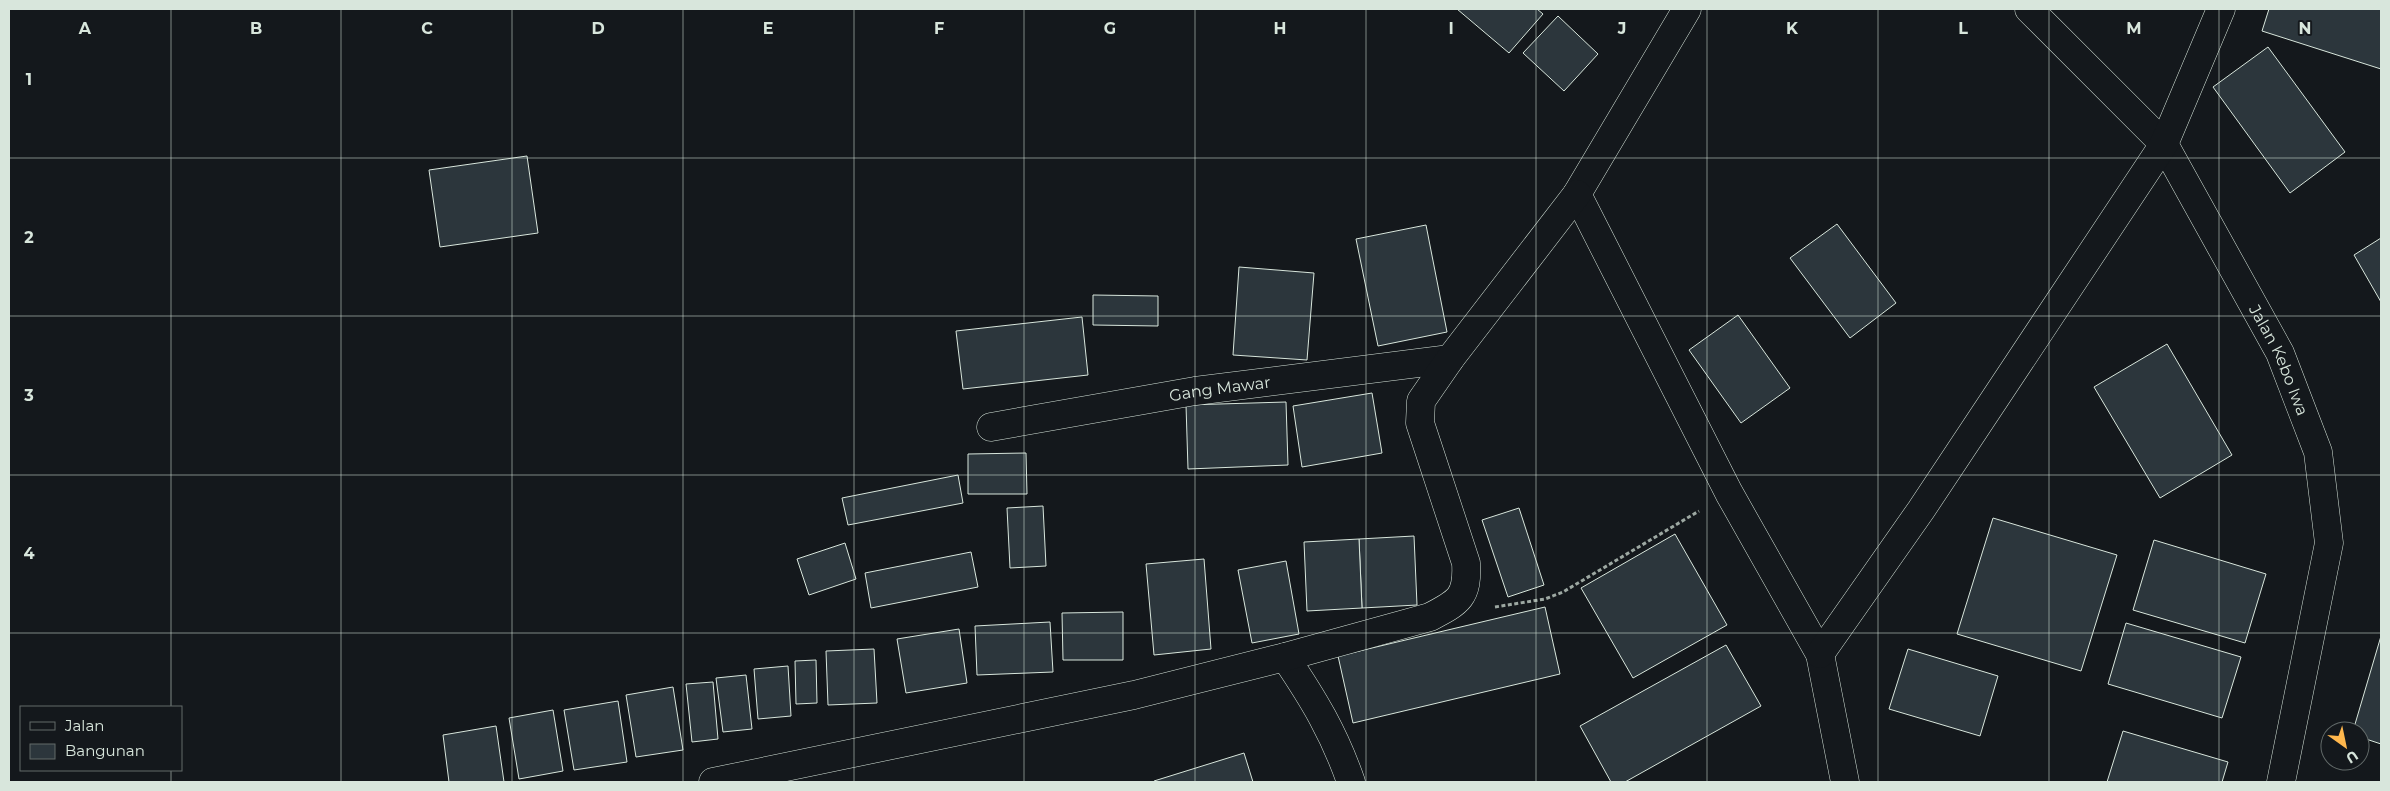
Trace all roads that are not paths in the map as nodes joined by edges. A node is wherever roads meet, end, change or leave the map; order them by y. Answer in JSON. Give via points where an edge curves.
{"nodes":[{"id":1,"x":1687,"y":9,"type":"edge"},
{"id":2,"x":2029,"y":9,"type":"edge"},
{"id":3,"x":2220,"y":9,"type":"edge"},
{"id":4,"x":2164,"y":144,"type":"junction"},
{"id":5,"x":1577,"y":194,"type":"junction"},
{"id":6,"x":1450,"y":359,"type":"junction"},
{"id":7,"x":992,"y":427,"type":"dead end"},
{"id":8,"x":1820,"y":654,"type":"junction"},
{"id":9,"x":1285,"y":657,"type":"junction"},
{"id":10,"x":713,"y":782,"type":"edge"},
{"id":11,"x":1351,"y":782,"type":"edge"},
{"id":12,"x":1846,"y":782,"type":"edge"},
{"id":13,"x":2281,"y":782,"type":"edge"}],
"edges":[{"from":1,"to":5,"type":"street"},
{"from":2,"to":4,"type":"street","name":"Jalan Kebo Iwa"},
{"from":3,"to":4,"type":"street"},
{"from":4,"to":8,"type":"street","via":[[1921,510]]},
{"from":4,"to":13,"type":"street","name":"Jalan Kebo Iwa","via":[[2280,353],[2318,452],[2329,544]]},
{"from":5,"to":6,"type":"street"},
{"from":5,"to":8,"type":"street","via":[[1729,493]]},
{"from":6,"to":7,"type":"street","name":"Gang Mawar","via":[[1195,391]]},
{"from":6,"to":9,"type":"street","via":[[1421,401],[1420,424],[1466,563],[1467,580],[1462,597],[1430,617]]},
{"from":8,"to":12,"type":"street"},
{"from":9,"to":10,"type":"street","via":[[1134,695]]},
{"from":9,"to":11,"type":"street","via":[[1317,704]]}]}
